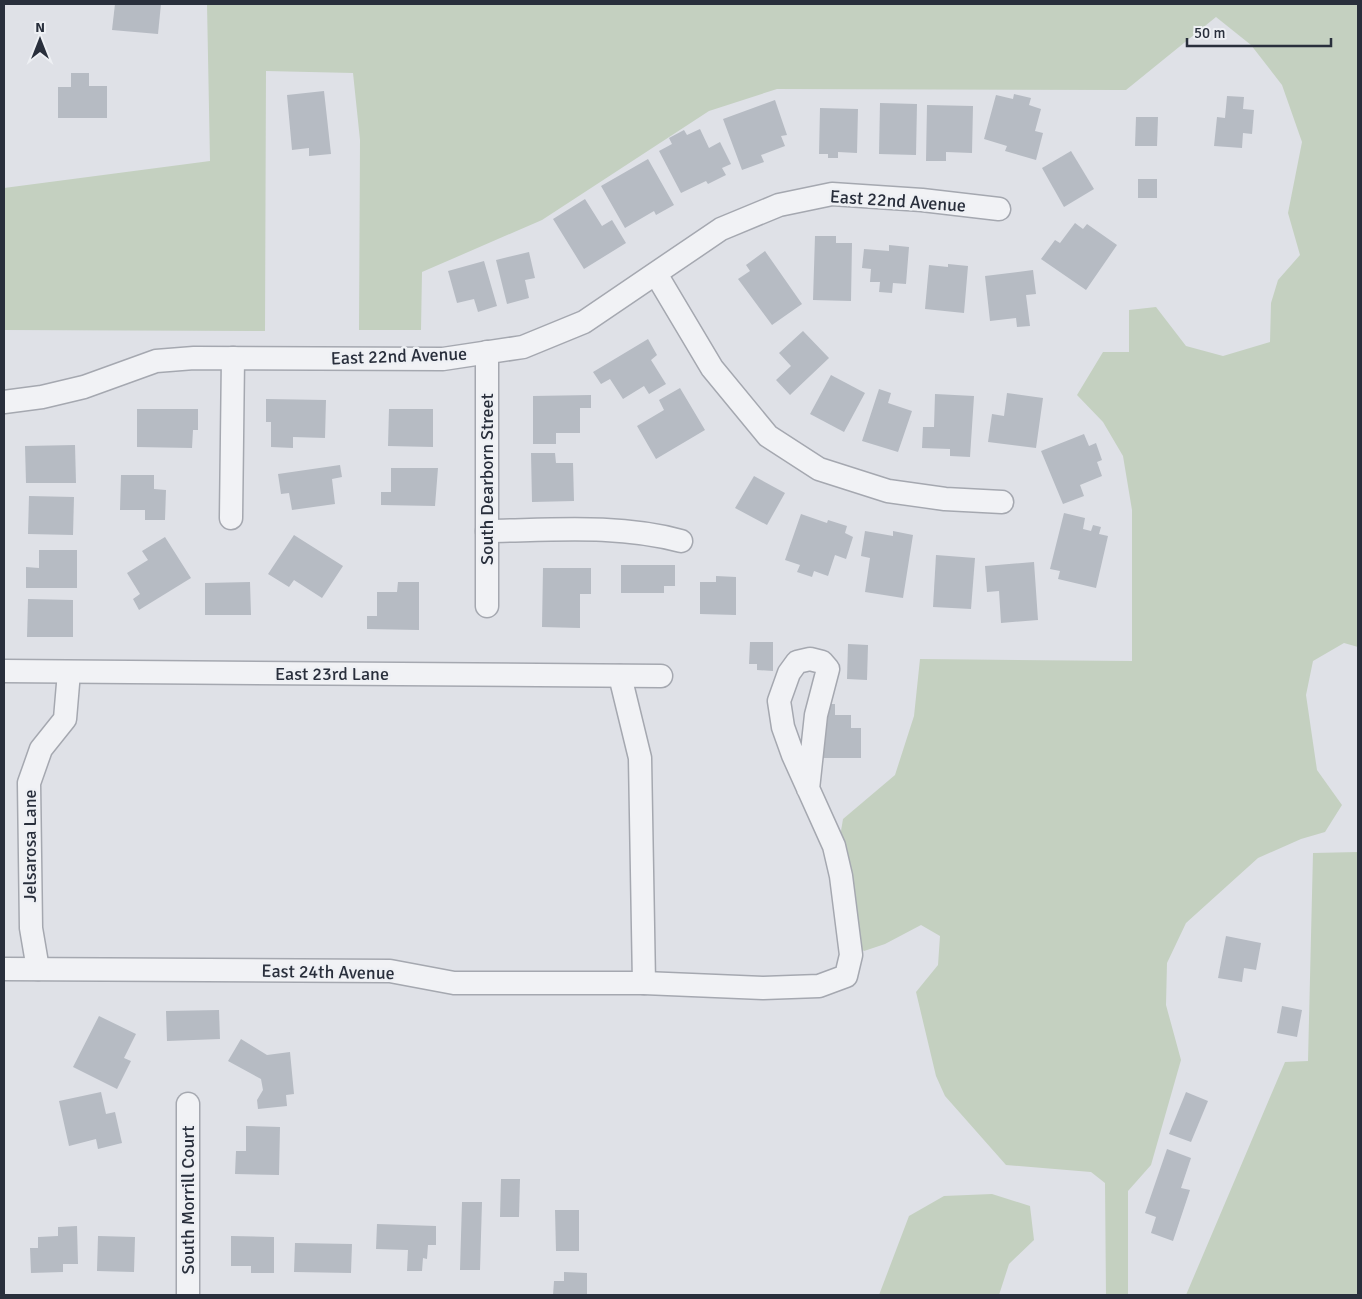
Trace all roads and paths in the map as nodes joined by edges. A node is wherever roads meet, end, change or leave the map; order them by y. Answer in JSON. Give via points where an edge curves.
{"nodes":[{"id":1,"x":999,"y":209,"type":"dead end"},
{"id":2,"x":656,"y":274,"type":"junction"},
{"id":3,"x":487,"y":352,"type":"junction"},
{"id":4,"x":233,"y":358,"type":"junction"},
{"id":5,"x":4,"y":402,"type":"edge"},
{"id":6,"x":1002,"y":502,"type":"dead end"},
{"id":7,"x":231,"y":518,"type":"dead end"},
{"id":8,"x":487,"y":531,"type":"junction"},
{"id":9,"x":682,"y":541,"type":"dead end"},
{"id":10,"x":487,"y":606,"type":"dead end"},
{"id":11,"x":4,"y":671,"type":"edge"},
{"id":12,"x":70,"y":672,"type":"junction"},
{"id":13,"x":620,"y":676,"type":"junction"},
{"id":14,"x":661,"y":676,"type":"dead end"},
{"id":15,"x":808,"y":789,"type":"junction"},
{"id":16,"x":4,"y":969,"type":"edge"},
{"id":17,"x":38,"y":969,"type":"junction"},
{"id":18,"x":644,"y":983,"type":"junction"},
{"id":19,"x":188,"y":1104,"type":"dead end"},
{"id":20,"x":188,"y":1295,"type":"edge"}],
"edges":[{"from":1,"to":2,"type":"street","name":"East 22nd Avenue","via":[[832,194],[779,204],[721,229]]},
{"from":2,"to":3,"type":"street","name":"East 22nd Avenue","via":[[584,322],[523,347]]},
{"from":2,"to":6,"type":"street","via":[[712,368],[768,436],[819,470],[888,492]]},
{"from":3,"to":4,"type":"street","name":"East 22nd Avenue","via":[[443,359]]},
{"from":3,"to":8,"type":"street","name":"South Dearborn Street"},
{"from":4,"to":5,"type":"street","name":"East 22nd Avenue","via":[[156,361],[84,387]]},
{"from":4,"to":7,"type":"street"},
{"from":8,"to":9,"type":"street","via":[[616,529]]},
{"from":8,"to":10,"type":"street","name":"South Dearborn Street"},
{"from":11,"to":12,"type":"street","name":"East 23rd Lane"},
{"from":12,"to":13,"type":"street","name":"East 23rd Lane"},
{"from":12,"to":17,"type":"street","name":"Jelsarosa Lane","via":[[65,719],[41,749],[29,783],[31,928]]},
{"from":13,"to":14,"type":"street","name":"East 23rd Lane"},
{"from":13,"to":18,"type":"street","via":[[640,758]]},
{"from":15,"to":15,"type":"street","via":[[783,727],[779,702],[789,673],[797,662],[810,659],[822,662],[828,669],[816,714]]},
{"from":15,"to":18,"type":"street","name":"East 24th Avenue","via":[[834,846],[841,876],[851,955],[846,976],[819,986],[763,988]]},
{"from":16,"to":17,"type":"street","name":"East 24th Avenue"},
{"from":17,"to":18,"type":"street","name":"East 24th Avenue","via":[[390,972],[454,983]]},
{"from":19,"to":20,"type":"street","name":"South Morrill Court"}]}
